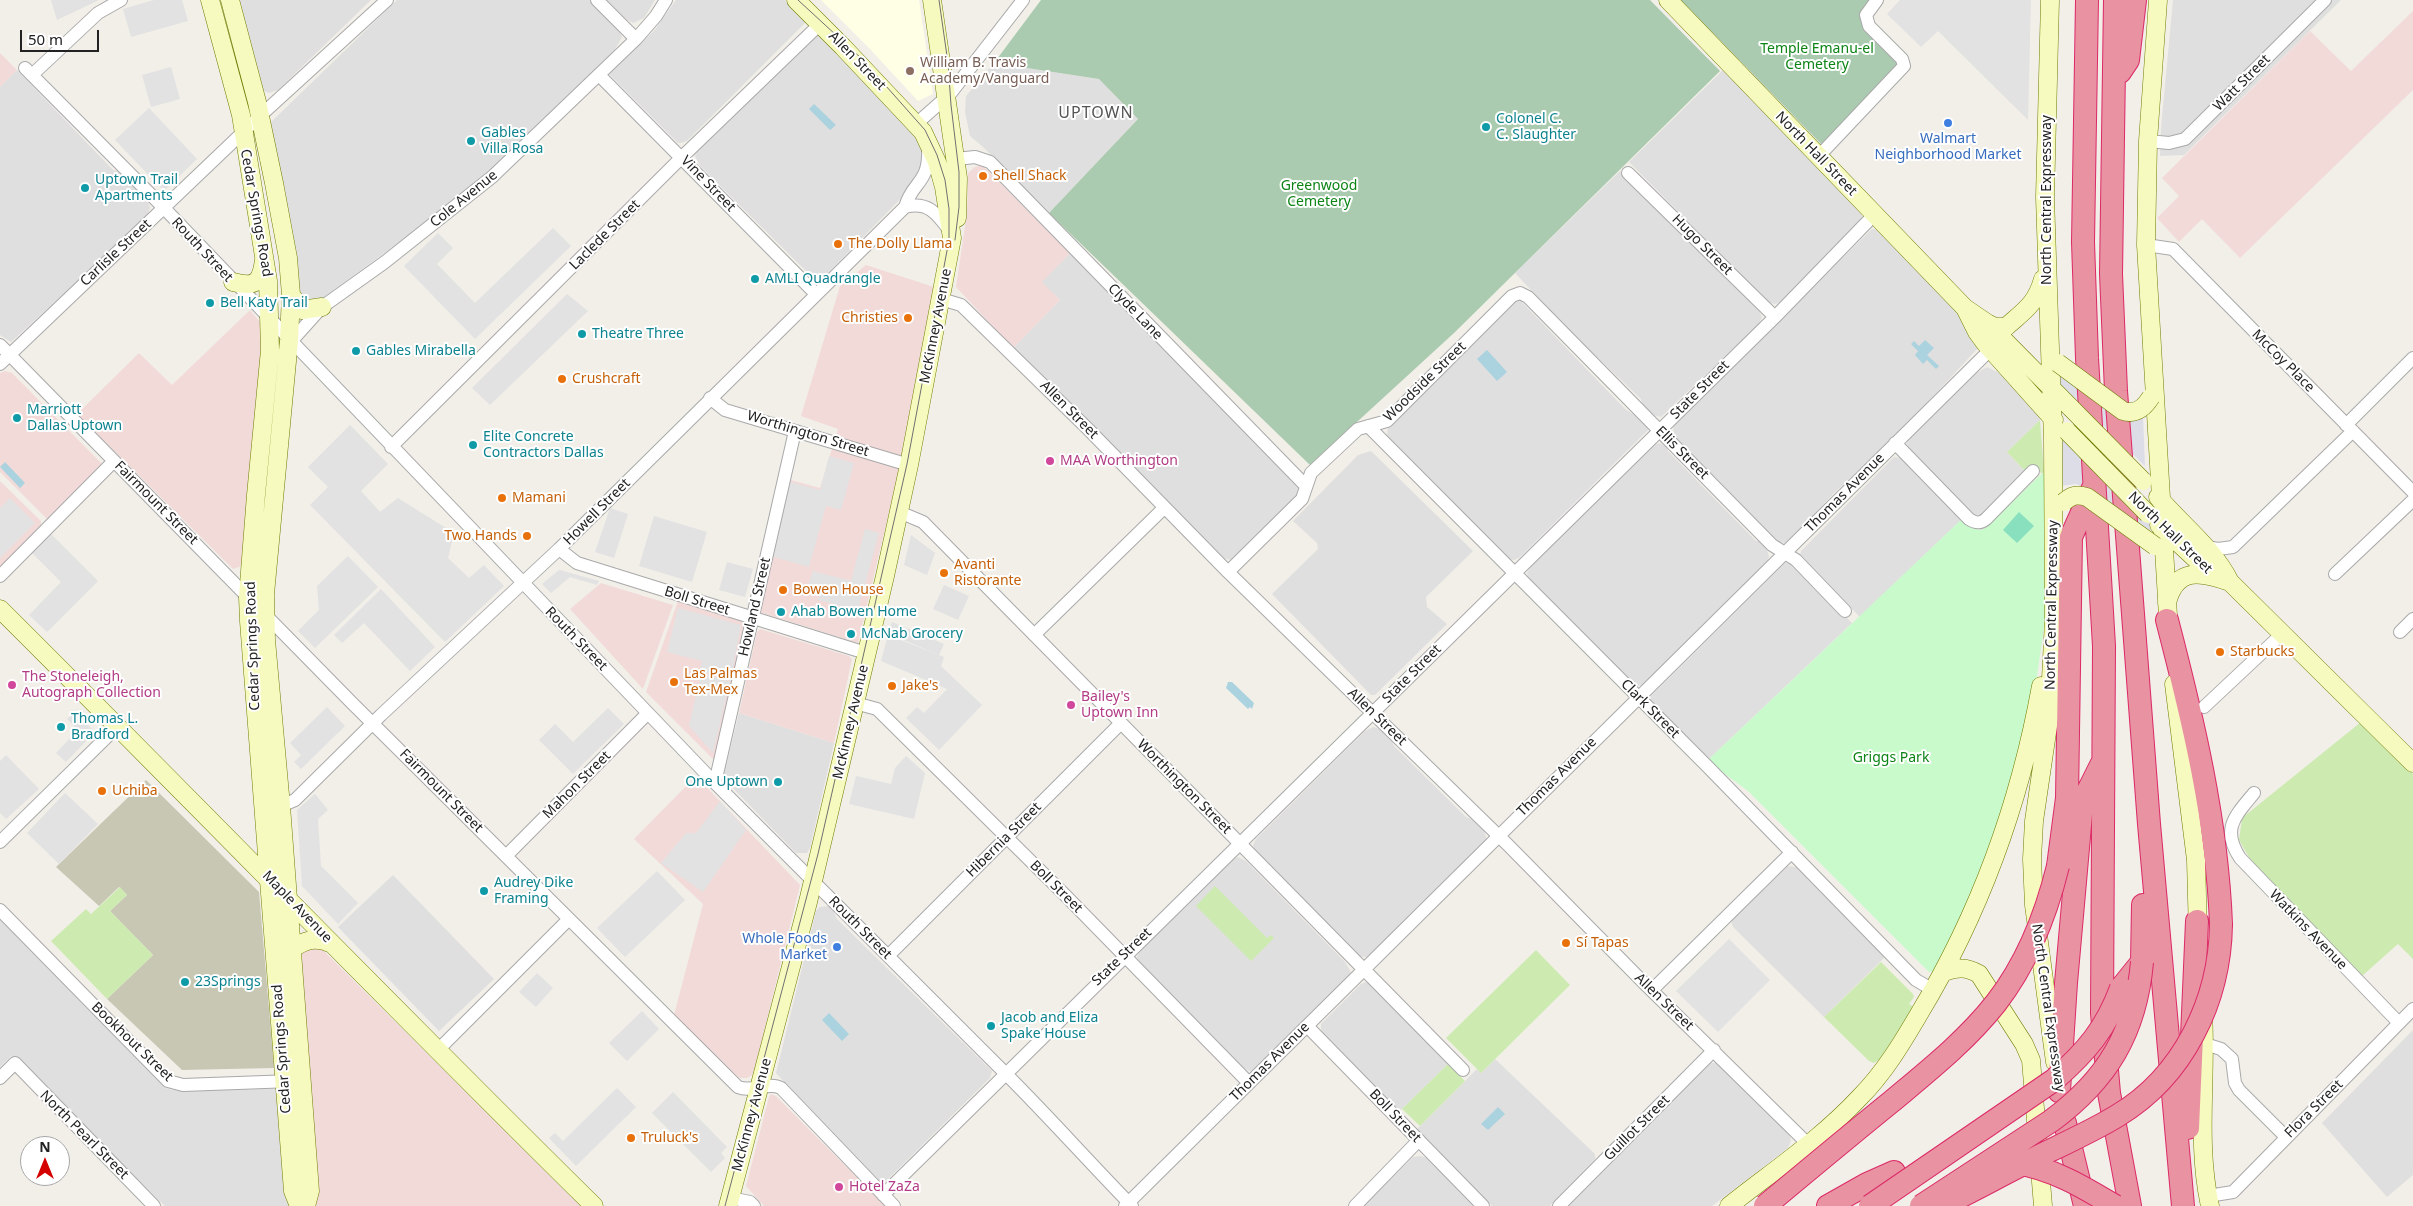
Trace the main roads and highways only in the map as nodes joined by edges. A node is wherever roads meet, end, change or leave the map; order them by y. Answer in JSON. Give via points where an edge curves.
{"nodes":[{"id":1,"x":210,"y":0,"type":"edge"},
{"id":2,"x":230,"y":0,"type":"edge"},
{"id":3,"x":796,"y":0,"type":"edge"},
{"id":4,"x":932,"y":0,"type":"edge"},
{"id":5,"x":1668,"y":0,"type":"edge"},
{"id":6,"x":2050,"y":0,"type":"edge"},
{"id":7,"x":2087,"y":0,"type":"edge"},
{"id":8,"x":2115,"y":0,"type":"edge"},
{"id":9,"x":2135,"y":0,"type":"edge"},
{"id":10,"x":2158,"y":0,"type":"edge"},
{"id":11,"x":2113,"y":83,"type":"junction"},
{"id":12,"x":916,"y":124,"type":"joint"},
{"id":13,"x":952,"y":232,"type":"junction"},
{"id":14,"x":265,"y":252,"type":"junction"},
{"id":15,"x":2046,"y":266,"type":"junction"},
{"id":16,"x":233,"y":282,"type":"road end"},
{"id":17,"x":291,"y":295,"type":"junction"},
{"id":18,"x":322,"y":307,"type":"road end"},
{"id":19,"x":1965,"y":308,"type":"junction"},
{"id":20,"x":1987,"y":323,"type":"junction"},
{"id":21,"x":2049,"y":347,"type":"junction"},
{"id":22,"x":2050,"y":388,"type":"junction"},
{"id":23,"x":2152,"y":390,"type":"junction"},
{"id":24,"x":2063,"y":419,"type":"junction"},
{"id":25,"x":2158,"y":460,"type":"junction"},
{"id":26,"x":2103,"y":480,"type":"junction"},
{"id":27,"x":2148,"y":482,"type":"junction"},
{"id":28,"x":2161,"y":500,"type":"junction"},
{"id":29,"x":2059,"y":507,"type":"junction"},
{"id":30,"x":2162,"y":529,"type":"junction"},
{"id":31,"x":2165,"y":569,"type":"junction"},
{"id":32,"x":2223,"y":576,"type":"junction"},
{"id":33,"x":0,"y":609,"type":"edge"},
{"id":34,"x":2167,"y":612,"type":"junction"},
{"id":35,"x":2054,"y":620,"type":"junction"},
{"id":36,"x":2136,"y":664,"type":"junction"},
{"id":37,"x":2104,"y":761,"type":"junction"},
{"id":38,"x":2413,"y":763,"type":"edge"},
{"id":39,"x":268,"y":877,"type":"junction"},
{"id":40,"x":287,"y":897,"type":"junction"},
{"id":41,"x":2197,"y":921,"type":"junction"},
{"id":42,"x":332,"y":944,"type":"junction"},
{"id":43,"x":291,"y":950,"type":"junction"},
{"id":44,"x":2142,"y":962,"type":"junction"},
{"id":45,"x":1944,"y":972,"type":"junction"},
{"id":46,"x":290,"y":1049,"type":"junction"},
{"id":47,"x":293,"y":1081,"type":"junction"},
{"id":48,"x":2059,"y":1091,"type":"junction"},
{"id":49,"x":2065,"y":1123,"type":"junction"},
{"id":50,"x":2209,"y":1201,"type":"edge"},
{"id":51,"x":729,"y":1202,"type":"edge"},
{"id":52,"x":299,"y":1206,"type":"edge"},
{"id":53,"x":306,"y":1206,"type":"edge"},
{"id":54,"x":594,"y":1206,"type":"edge"},
{"id":55,"x":1729,"y":1206,"type":"edge"},
{"id":56,"x":1765,"y":1206,"type":"edge"},
{"id":57,"x":1828,"y":1206,"type":"edge"},
{"id":58,"x":1870,"y":1206,"type":"edge"},
{"id":59,"x":1921,"y":1206,"type":"edge"},
{"id":60,"x":1942,"y":1206,"type":"edge"},
{"id":61,"x":2043,"y":1206,"type":"edge"},
{"id":62,"x":2075,"y":1206,"type":"edge"},
{"id":63,"x":2085,"y":1206,"type":"edge"},
{"id":64,"x":2116,"y":1206,"type":"edge"},
{"id":65,"x":2129,"y":1206,"type":"edge"},
{"id":66,"x":2184,"y":1206,"type":"edge"}],
"edges":[{"from":1,"to":14,"type":"main road","name":"Cedar Springs Road","via":[[243,132]]},
{"from":2,"to":17,"type":"main road","name":"Cedar Springs Road","via":[[260,116],[283,230]]},
{"from":3,"to":12,"type":"main road","name":"Allen Street"},
{"from":4,"to":13,"type":"main road","name":"McKinney Avenue","via":[[956,159],[958,207]]},
{"from":5,"to":19,"type":"main road","name":"North Hall Street"},
{"from":6,"to":15,"type":"main road","name":"North Central Expressway"},
{"from":7,"to":26,"type":"highway","via":[[2083,242]]},
{"from":8,"to":11,"type":"highway"},
{"from":9,"to":11,"type":"highway","via":[[2128,60]]},
{"from":10,"to":23,"type":"main road","via":[[2148,141],[2146,245]]},
{"from":11,"to":36,"type":"highway","via":[[2113,331]]},
{"from":12,"to":13,"type":"main road","name":"McKinney Avenue","via":[[937,162]]},
{"from":13,"to":51,"type":"main road","name":"McKinney Avenue","via":[[899,512],[812,883]]},
{"from":14,"to":16,"type":"main road","via":[[258,280],[249,285]]},
{"from":14,"to":39,"type":"main road","name":"Cedar Springs Road","via":[[268,380],[248,597]]},
{"from":15,"to":20,"type":"main road","via":[[2039,295],[2033,303],[2006,327]]},
{"from":15,"to":21,"type":"main road","name":"North Central Expressway"},
{"from":17,"to":18,"type":"main road","via":[[302,310]]},
{"from":17,"to":40,"type":"main road","name":"Cedar Springs Road","via":[[265,585],[266,640]]},
{"from":19,"to":20,"type":"main road","name":"North Hall Street"},
{"from":19,"to":24,"type":"main road","name":"North Hall Street","via":[[1990,349]]},
{"from":20,"to":22,"type":"main road","name":"North Hall Street"},
{"from":21,"to":22,"type":"main road","name":"North Central Expressway"},
{"from":21,"to":23,"type":"main road","bridge":true,"via":[[2058,363],[2123,411],[2140,410]]},
{"from":22,"to":24,"type":"main road","name":"North Hall Street"},
{"from":23,"to":25,"type":"main road"},
{"from":24,"to":26,"type":"main road","name":"North Hall Street","bridge":true},
{"from":24,"to":27,"type":"main road","name":"North Hall Street","bridge":true,"via":[[2094,432]]},
{"from":24,"to":29,"type":"main road","name":"North Central Expressway"},
{"from":25,"to":27,"type":"main road"},
{"from":25,"to":28,"type":"main road"},
{"from":26,"to":27,"type":"main road"},
{"from":26,"to":30,"type":"main road","name":"North Hall Street","bridge":true,"via":[[2148,514]]},
{"from":26,"to":37,"type":"highway"},
{"from":26,"to":56,"type":"highway","bridge":true,"via":[[2071,537],[2067,798],[2051,896],[2029,949],[2011,981],[1976,1027],[1946,1056]]},
{"from":27,"to":28,"type":"main road","name":"North Hall Street"},
{"from":28,"to":30,"type":"main road"},
{"from":28,"to":32,"type":"main road","name":"North Hall Street","via":[[2207,547]]},
{"from":29,"to":31,"type":"main road","bridge":true,"via":[[2070,497],[2087,497],[2155,546]]},
{"from":29,"to":35,"type":"main road","name":"North Central Expressway"},
{"from":30,"to":31,"type":"main road"},
{"from":30,"to":32,"type":"main road","name":"North Hall Street"},
{"from":31,"to":34,"type":"main road"},
{"from":32,"to":34,"type":"main road","via":[[2195,574],[2184,577],[2169,593]]},
{"from":32,"to":38,"type":"main road","name":"North Hall Street"},
{"from":33,"to":39,"type":"main road","name":"Maple Avenue"},
{"from":34,"to":41,"type":"main road","via":[[2196,860]]},
{"from":34,"to":60,"type":"highway","bridge":true,"via":[[2196,741],[2219,874],[2221,947],[2216,978],[2204,1014],[2189,1044],[2169,1070],[2148,1093],[2118,1115]]},
{"from":35,"to":45,"type":"main road","via":[[2036,717],[2010,812],[1978,903]]},
{"from":35,"to":48,"type":"main road","name":"North Central Expressway","via":[[2049,719],[2034,821],[2032,859],[2034,904]]},
{"from":36,"to":44,"type":"highway"},
{"from":36,"to":66,"type":"highway"},
{"from":37,"to":48,"type":"highway","via":[[2082,803]]},
{"from":37,"to":65,"type":"highway","via":[[2102,1013],[2109,1093]]},
{"from":39,"to":40,"type":"main road","name":"Maple Avenue"},
{"from":39,"to":46,"type":"main road","name":"Cedar Springs Road"},
{"from":40,"to":42,"type":"main road","name":"Maple Avenue"},
{"from":40,"to":43,"type":"main road","name":"Cedar Springs Road"},
{"from":41,"to":50,"type":"main road","via":[[2205,1044],[2204,1174]]},
{"from":41,"to":66,"type":"highway"},
{"from":42,"to":43,"type":"main road","via":[[310,940]]},
{"from":42,"to":54,"type":"main road","name":"Maple Avenue"},
{"from":43,"to":46,"type":"main road","name":"Cedar Springs Road"},
{"from":44,"to":58,"type":"highway","bridge":true,"via":[[2121,988],[2098,1036],[2077,1060],[2054,1080]]},
{"from":44,"to":59,"type":"highway","bridge":true,"via":[[2138,992],[2127,1029],[2093,1085],[2051,1121]]},
{"from":45,"to":55,"type":"main road","via":[[1899,1048],[1869,1088],[1838,1119]]},
{"from":45,"to":61,"type":"main road","via":[[1964,968],[1979,974],[2031,1060]]},
{"from":46,"to":47,"type":"main road","name":"Cedar Springs Road"},
{"from":47,"to":52,"type":"main road","name":"Cedar Springs Road","via":[[293,1191]]},
{"from":47,"to":53,"type":"main road","name":"Cedar Springs Road","via":[[310,1191]]},
{"from":48,"to":49,"type":"main road","name":"North Central Expressway"},
{"from":49,"to":62,"type":"main road","name":"North Central Expressway"},
{"from":49,"to":63,"type":"highway"},
{"from":57,"to":64,"type":"highway","bridge":true,"via":[[1867,1184],[1919,1165],[1947,1161],[1994,1161],[2053,1173]]}]}
